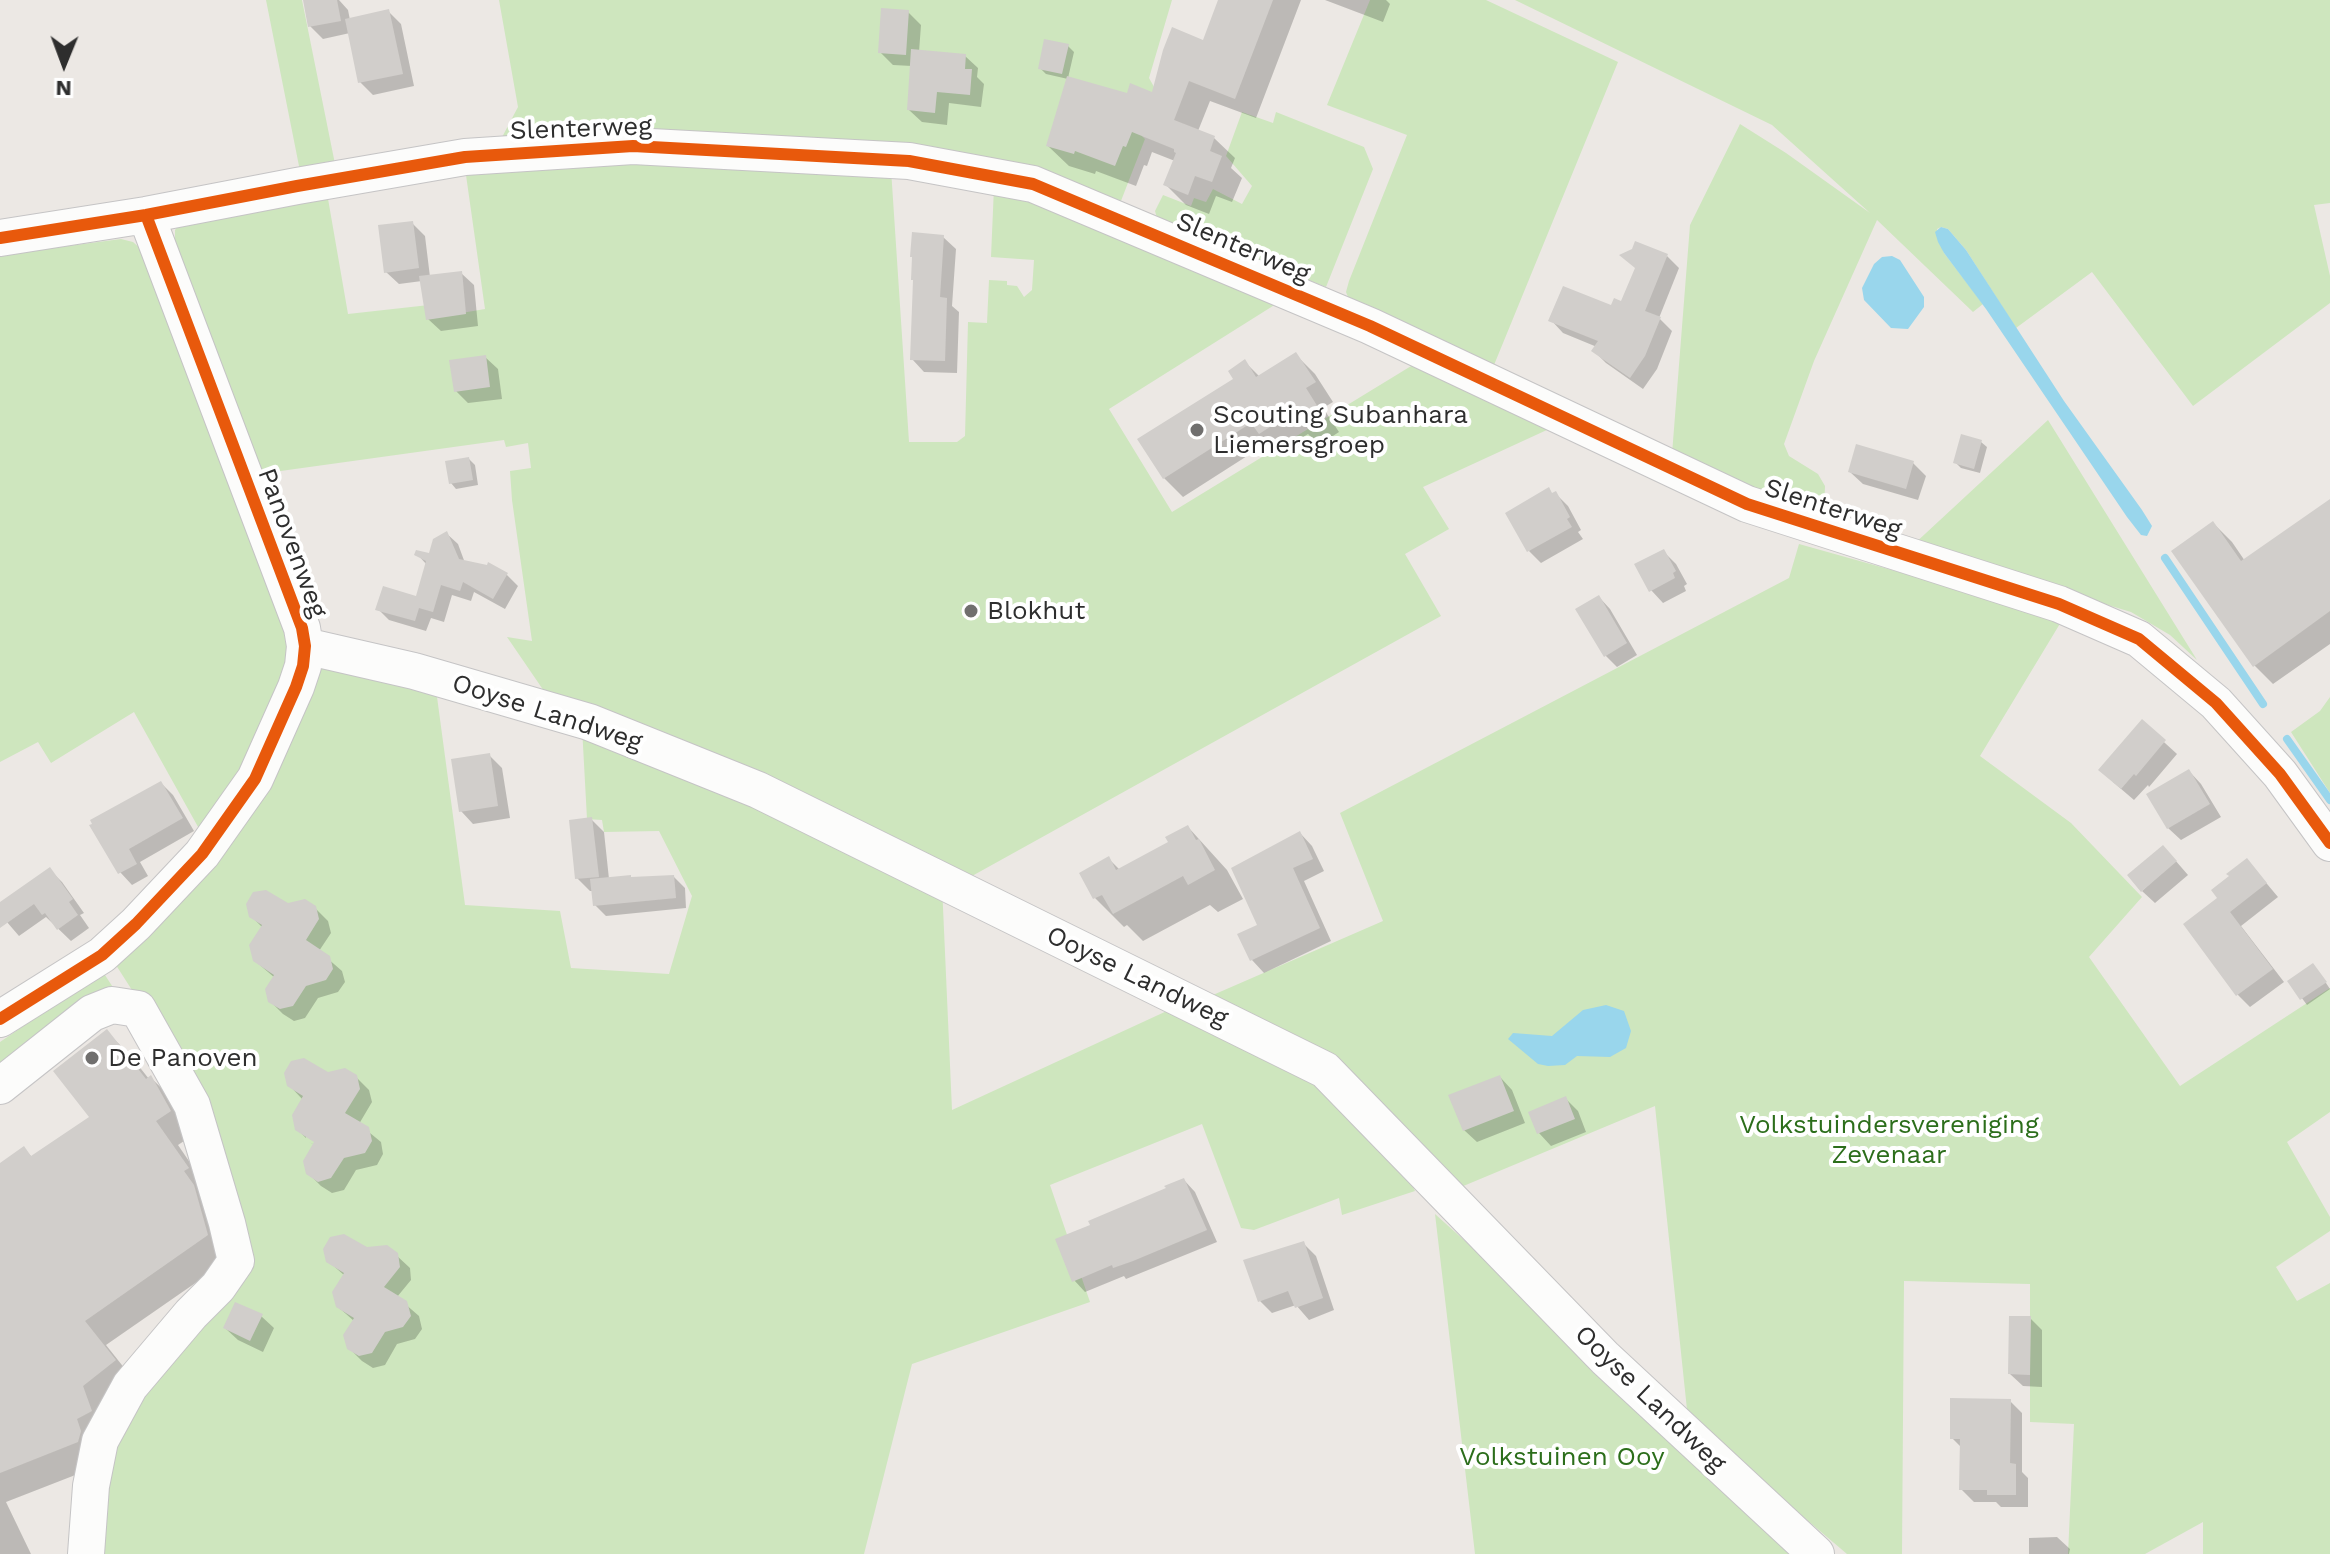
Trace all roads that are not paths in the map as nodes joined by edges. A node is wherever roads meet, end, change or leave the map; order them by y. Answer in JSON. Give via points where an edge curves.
{"nodes":[{"id":1,"x":146,"y":215,"type":"junction"},
{"id":2,"x":0,"y":238,"type":"edge"},
{"id":3,"x":305,"y":646,"type":"junction"},
{"id":4,"x":2330,"y":843,"type":"edge"},
{"id":5,"x":0,"y":1019,"type":"edge"},
{"id":6,"x":0,"y":1086,"type":"edge"},
{"id":7,"x":86,"y":1554,"type":"edge"},
{"id":8,"x":1816,"y":1554,"type":"edge"}],
"edges":[{"from":1,"to":2,"type":"street","name":"Slenterweg"},
{"from":1,"to":3,"type":"street","name":"Panovenweg"},
{"from":1,"to":4,"type":"street","name":"Slenterweg","via":[[465,157],[633,146],[909,161],[1033,184],[1370,326],[1747,504],[2059,604],[2139,639],[2216,703],[2280,774]]},
{"from":3,"to":5,"type":"street","name":"Panovenweg","via":[[296,687],[255,779],[202,854],[102,955]]},
{"from":3,"to":8,"type":"street","name":"Ooyse Landweg","via":[[414,671],[589,722],[758,790],[1325,1070],[1605,1358]]},
{"from":6,"to":7,"type":"street","via":[[92,1013],[112,1005],[138,1009],[192,1105],[236,1261],[130,1386],[100,1441]]}]}
